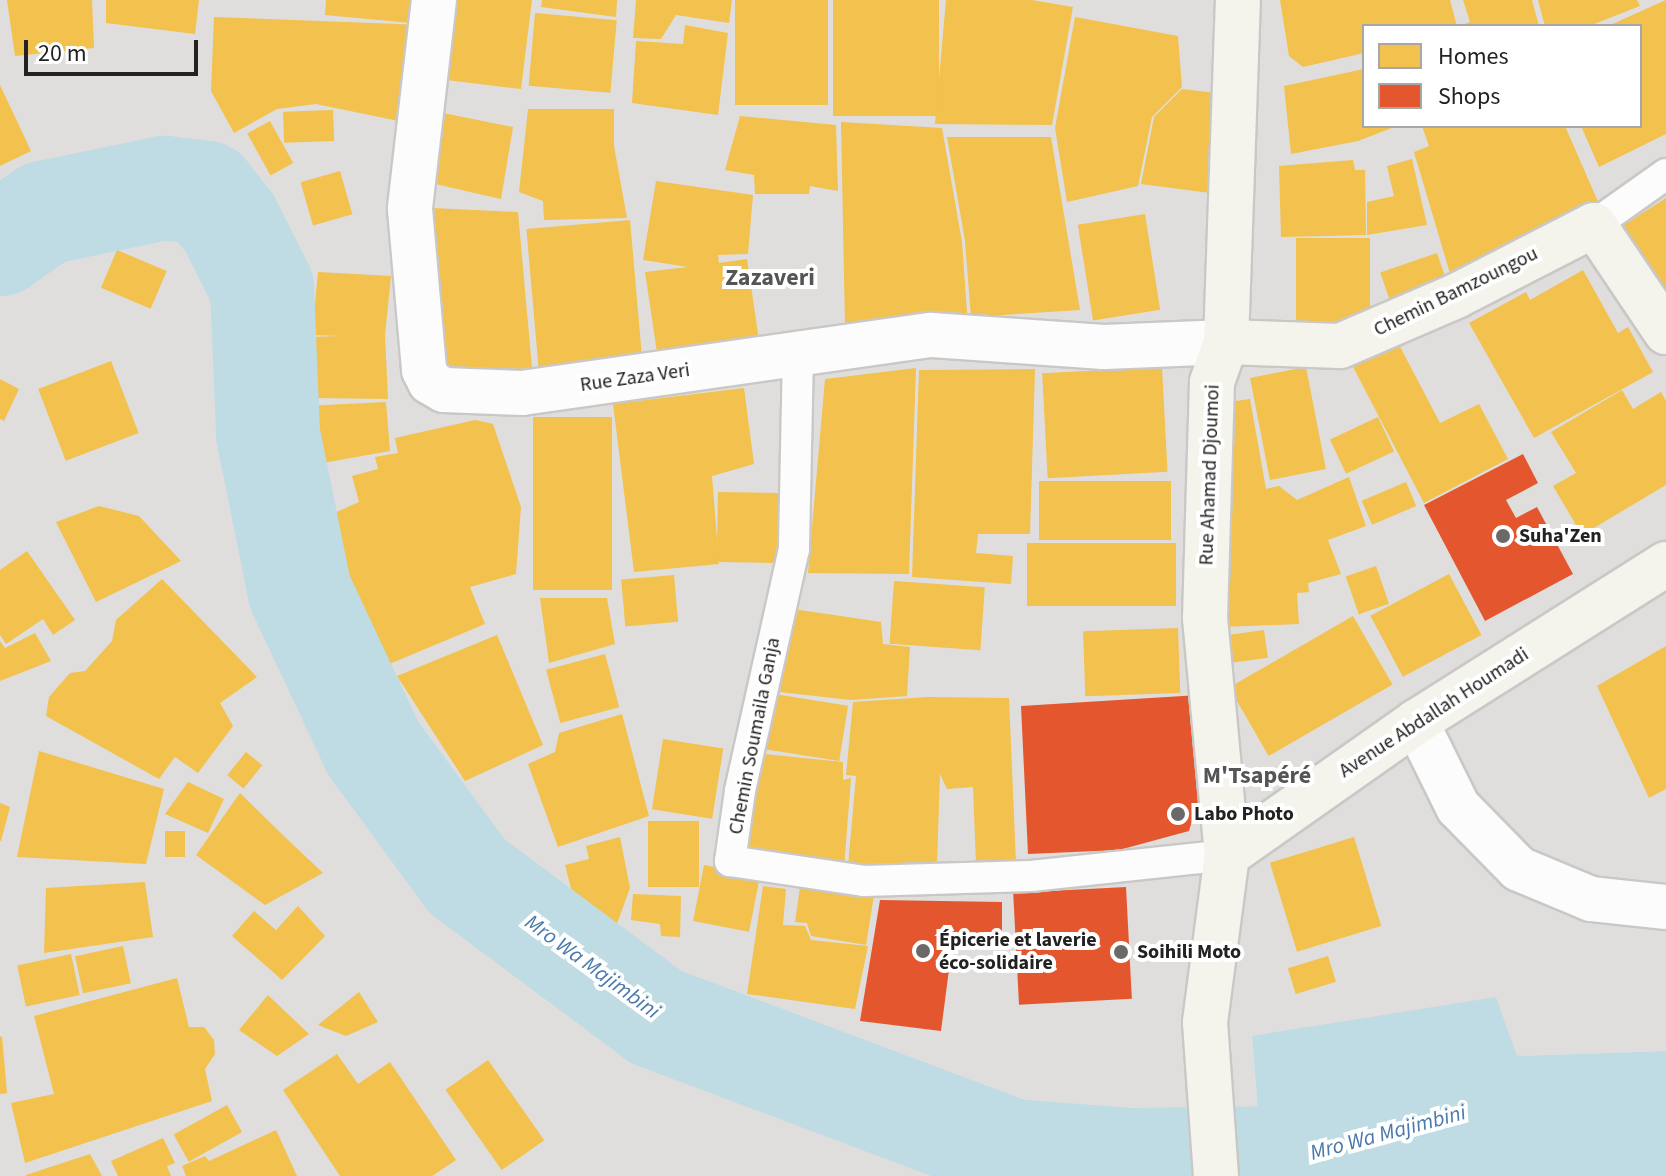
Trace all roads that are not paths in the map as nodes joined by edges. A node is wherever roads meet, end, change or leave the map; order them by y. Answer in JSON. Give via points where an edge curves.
{"nodes":[{"id":1,"x":434,"y":0,"type":"edge"},
{"id":2,"x":1238,"y":0,"type":"edge"},
{"id":3,"x":1666,"y":174,"type":"edge"},
{"id":4,"x":1594,"y":225,"type":"junction"},
{"id":5,"x":1666,"y":332,"type":"edge"},
{"id":6,"x":1226,"y":342,"type":"junction"},
{"id":7,"x":798,"y":354,"type":"junction"},
{"id":8,"x":1666,"y":564,"type":"edge"},
{"id":9,"x":1416,"y":722,"type":"junction"},
{"id":10,"x":1227,"y":855,"type":"junction"},
{"id":11,"x":1666,"y":907,"type":"edge"},
{"id":12,"x":1216,"y":1176,"type":"edge"}],
"edges":[{"from":1,"to":7,"type":"street","name":"Rue Zaza Veri","via":[[410,209],[424,370],[430,382],[444,390],[522,393]]},
{"from":2,"to":6,"type":"street","name":"Rue Ahamad Djoumoi"},
{"from":3,"to":4,"type":"lane","name":"Chemin Bamzoungou"},
{"from":4,"to":5,"type":"street"},
{"from":4,"to":6,"type":"street","name":"Chemin Bamzoungou","via":[[1456,296],[1340,346]]},
{"from":6,"to":7,"type":"street","name":"Rue Zaza Veri","via":[[1104,347],[931,335]]},
{"from":6,"to":10,"type":"street","name":"Rue Ahamad Djoumoi","via":[[1212,382],[1205,618]]},
{"from":7,"to":10,"type":"lane","name":"Chemin Soumaila Ganja","via":[[794,549],[740,791],[730,861],[864,881],[1031,876]]},
{"from":8,"to":9,"type":"street","name":"Avenue Abdallah Houmadi"},
{"from":9,"to":10,"type":"street","name":"Avenue Abdallah Houmadi"},
{"from":9,"to":11,"type":"street","via":[[1458,807],[1519,869],[1591,899]]},
{"from":10,"to":12,"type":"street","via":[[1205,1022]]}]}
